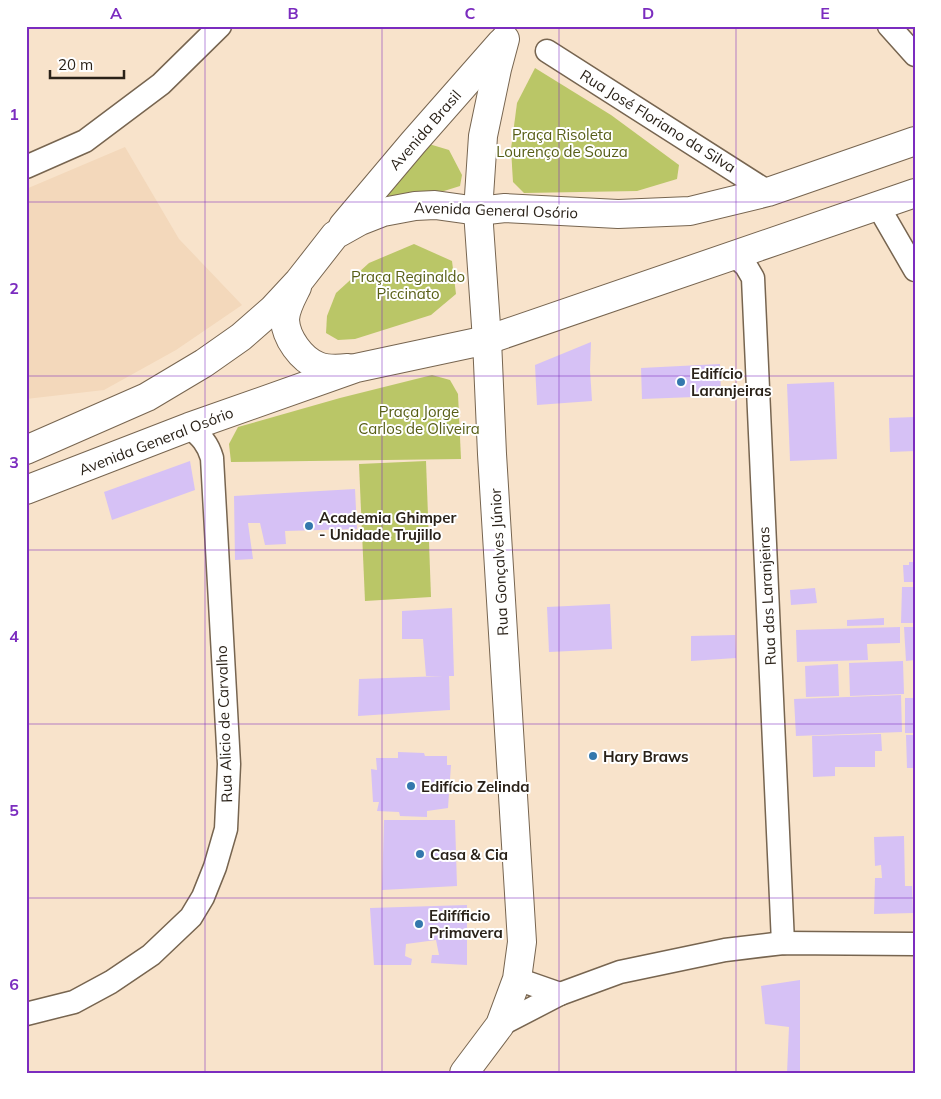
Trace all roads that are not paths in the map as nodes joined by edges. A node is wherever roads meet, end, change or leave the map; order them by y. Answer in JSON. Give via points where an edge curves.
{"nodes":[{"id":1,"x":220,"y":26,"type":"edge"},
{"id":2,"x":889,"y":26,"type":"edge"},
{"id":3,"x":510,"y":33,"type":"edge"},
{"id":4,"x":547,"y":51,"type":"dead end"},
{"id":5,"x":915,"y":55,"type":"edge"},
{"id":6,"x":915,"y":141,"type":"edge"},
{"id":7,"x":26,"y":167,"type":"edge"},
{"id":8,"x":768,"y":192,"type":"junction"},
{"id":9,"x":915,"y":193,"type":"edge"},
{"id":10,"x":878,"y":206,"type":"junction"},
{"id":11,"x":478,"y":211,"type":"junction"},
{"id":12,"x":336,"y":235,"type":"junction"},
{"id":13,"x":734,"y":255,"type":"junction"},
{"id":14,"x":915,"y":270,"type":"edge"},
{"id":15,"x":299,"y":281,"type":"junction"},
{"id":16,"x":487,"y":340,"type":"junction"},
{"id":17,"x":356,"y":368,"type":"junction"},
{"id":18,"x":189,"y":427,"type":"junction"},
{"id":19,"x":26,"y":450,"type":"edge"},
{"id":20,"x":26,"y":490,"type":"edge"},
{"id":21,"x":783,"y":943,"type":"junction"},
{"id":22,"x":915,"y":944,"type":"edge"},
{"id":23,"x":517,"y":979,"type":"junction"},
{"id":24,"x":560,"y":994,"type":"junction"},
{"id":25,"x":26,"y":1014,"type":"edge"},
{"id":26,"x":500,"y":1025,"type":"junction"},
{"id":27,"x":464,"y":1073,"type":"edge"}],
"edges":[{"from":1,"to":7,"type":"street","via":[[161,84],[85,141]]},
{"from":2,"to":5,"type":"street"},
{"from":3,"to":11,"type":"main road","name":"Rua Gonçalves Júnior","via":[[497,69],[483,136]]},
{"from":3,"to":12,"type":"main road","name":"Avenida Brasil"},
{"from":4,"to":8,"type":"street","name":"Rua José Floriano da Silva"},
{"from":6,"to":8,"type":"main road","name":"Avenida General Osório"},
{"from":8,"to":11,"type":"main road","name":"Avenida General Osório","via":[[690,211],[618,214],[505,208]]},
{"from":9,"to":10,"type":"main road","name":"Avenida General Osório"},
{"from":10,"to":13,"type":"main road","name":"Avenida General Osório"},
{"from":10,"to":14,"type":"street"},
{"from":11,"to":12,"type":"main road","name":"Avenida General Osório","via":[[435,205],[415,206],[382,212]]},
{"from":11,"to":16,"type":"main road","name":"Rua Gonçalves Júnior"},
{"from":12,"to":15,"type":"main road","name":"Avenida General Osório"},
{"from":13,"to":16,"type":"main road","name":"Avenida General Osório"},
{"from":13,"to":21,"type":"street","name":"Rua das Laranjeiras","via":[[753,278]]},
{"from":15,"to":17,"type":"main road","via":[[285,320],[291,340],[302,356],[317,366]]},
{"from":15,"to":19,"type":"main road","name":"Avenida General Osório","via":[[241,337],[204,364],[147,397]]},
{"from":16,"to":17,"type":"main road","name":"Avenida General Osório"},
{"from":16,"to":23,"type":"main road","name":"Rua Gonçalves Júnior","via":[[522,942]]},
{"from":17,"to":18,"type":"main road","name":"Avenida General Osório"},
{"from":18,"to":20,"type":"main road","name":"Avenida General Osório"},
{"from":18,"to":25,"type":"street","name":"Rua Alicio de Carvalho","via":[[205,441],[212,458],[228,764],[226,829],[215,867],[191,918],[151,954],[111,982],[74,1002]]},
{"from":21,"to":22,"type":"street"},
{"from":21,"to":24,"type":"street","via":[[725,950],[620,972]]},
{"from":23,"to":24,"type":"street"},
{"from":23,"to":26,"type":"main road","name":"Rua Gonçalves Júnior"},
{"from":24,"to":26,"type":"street"},
{"from":26,"to":27,"type":"main road","name":"Rua Gonçalves Júnior"}]}
